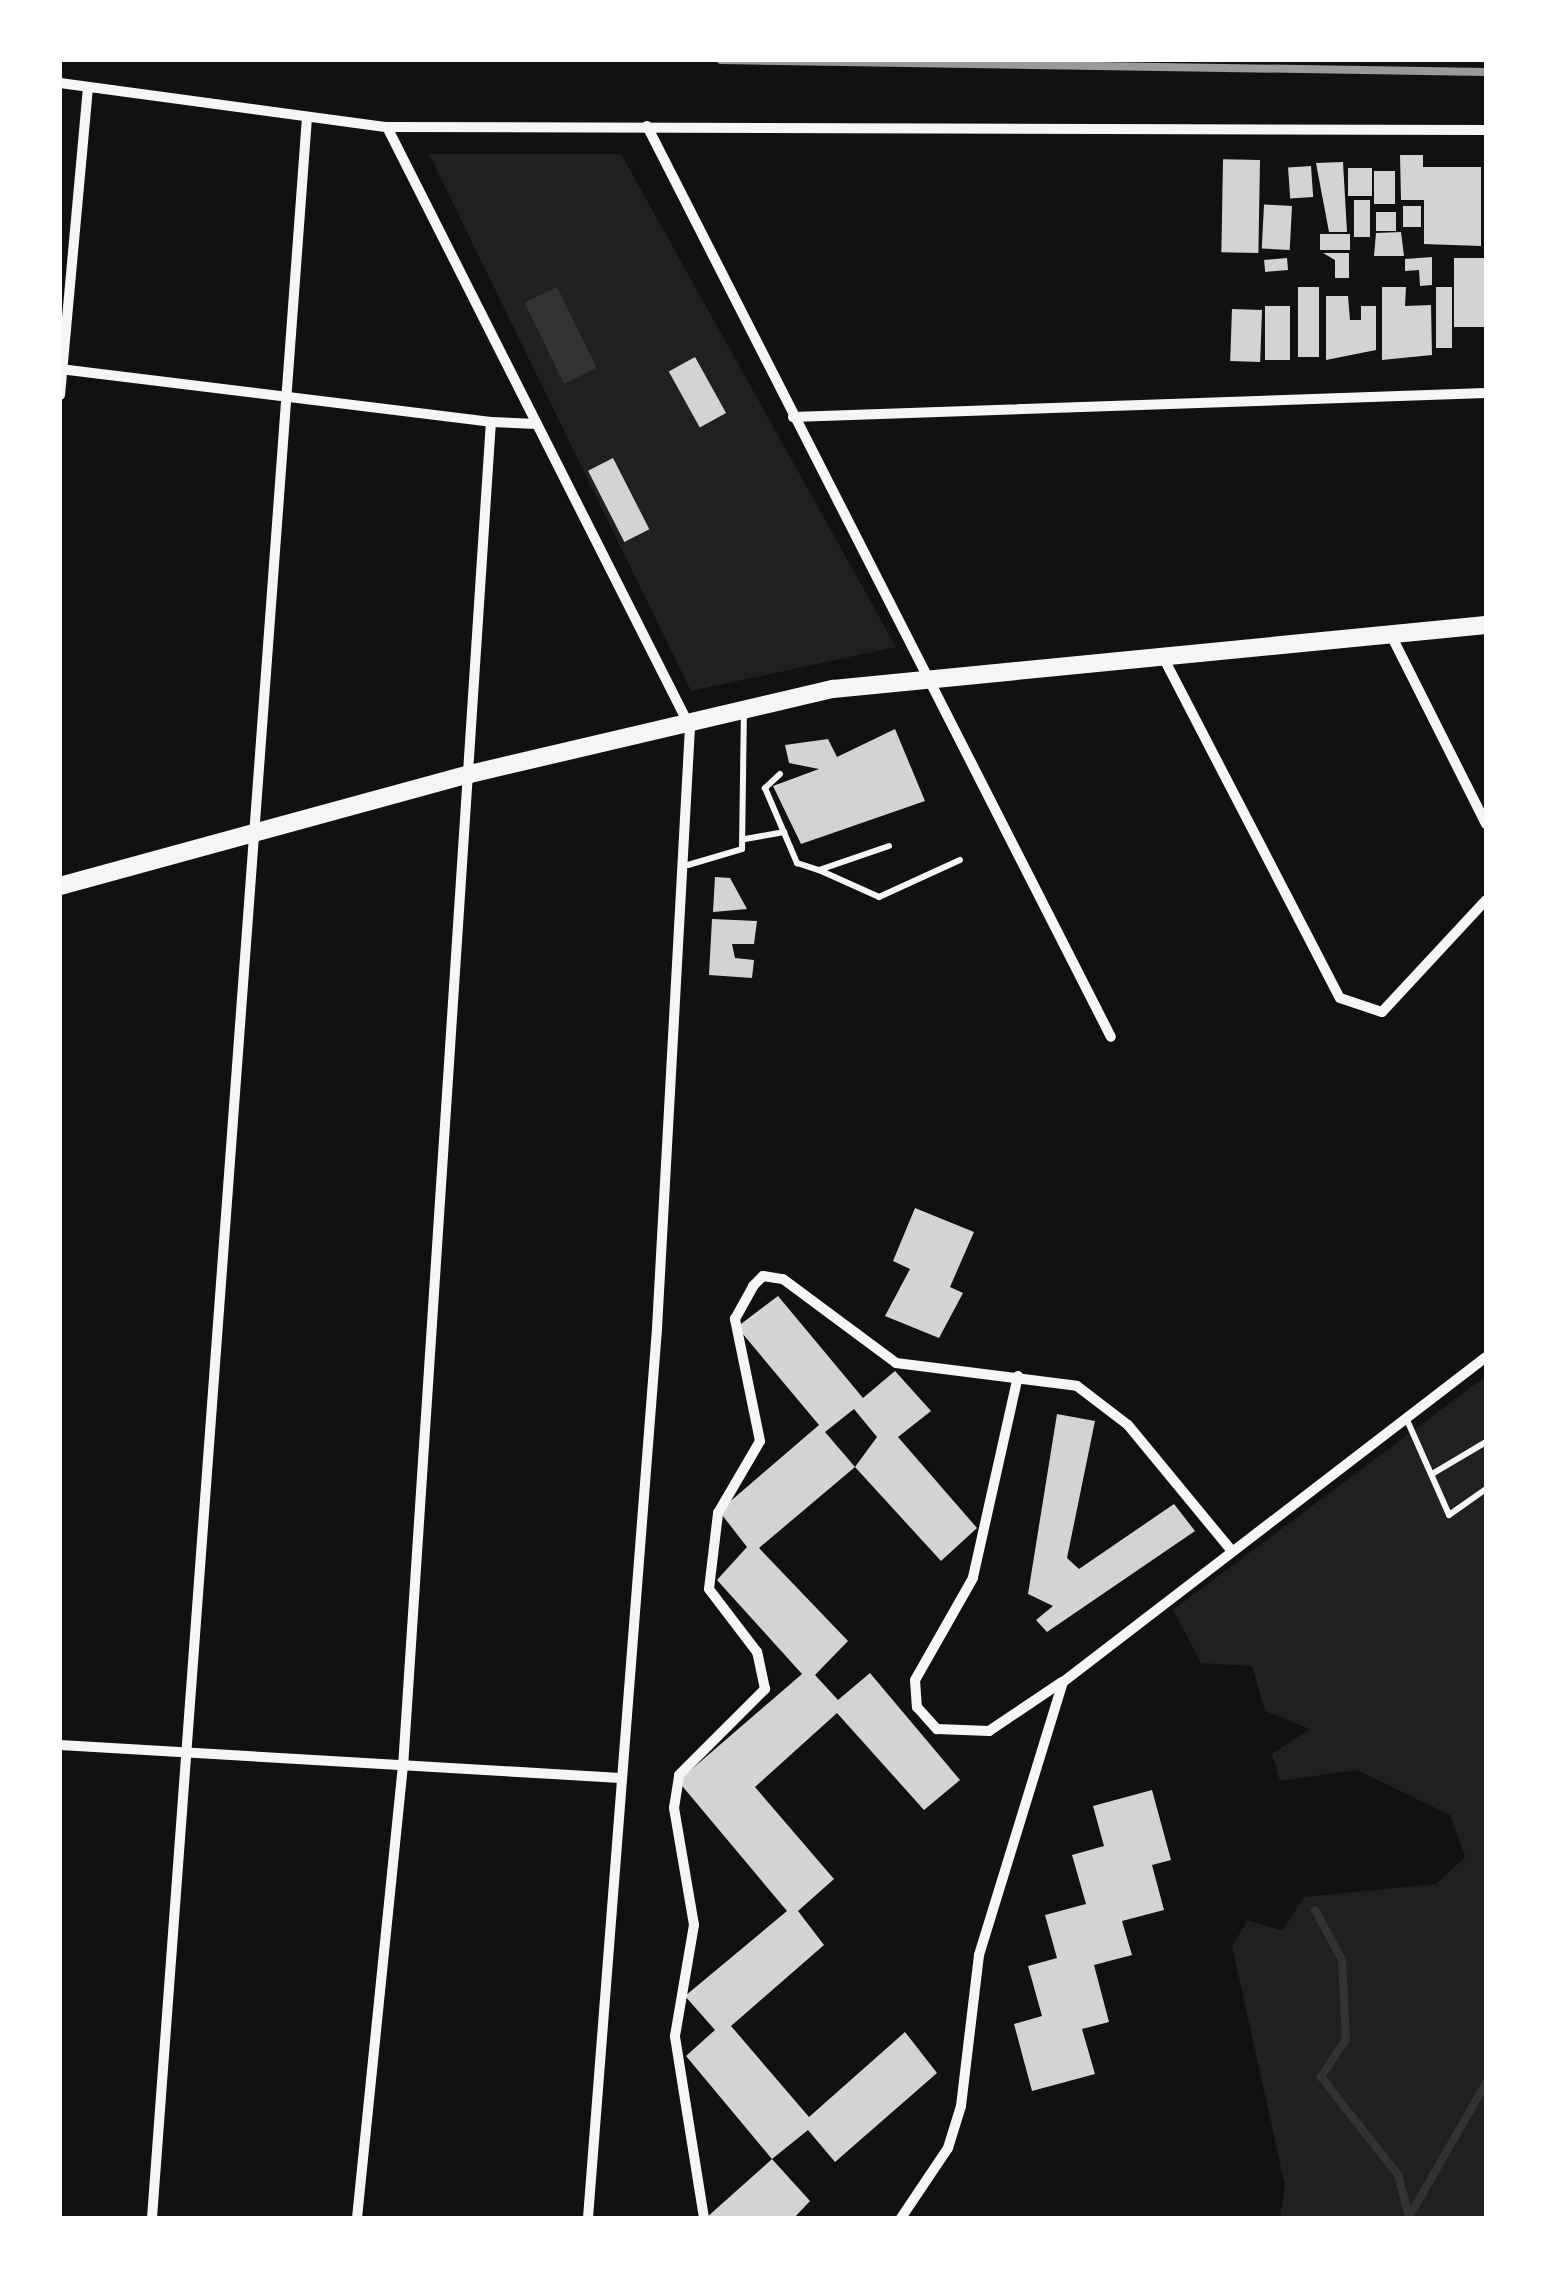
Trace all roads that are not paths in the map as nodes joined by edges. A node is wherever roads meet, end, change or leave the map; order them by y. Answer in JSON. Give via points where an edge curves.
{"nodes":[{"id":1,"x":60,"y":82,"type":"edge"},
{"id":2,"x":88,"y":88,"type":"junction"},
{"id":3,"x":307,"y":118,"type":"junction"},
{"id":4,"x":647,"y":126,"type":"junction"},
{"id":5,"x":387,"y":127,"type":"junction"},
{"id":6,"x":1486,"y":130,"type":"edge"},
{"id":7,"x":61,"y":369,"type":"edge"},
{"id":8,"x":1486,"y":393,"type":"edge"},
{"id":9,"x":60,"y":394,"type":"edge"},
{"id":10,"x":280,"y":402,"type":"junction"},
{"id":11,"x":793,"y":416,"type":"junction"},
{"id":12,"x":492,"y":422,"type":"junction"},
{"id":13,"x":537,"y":424,"type":"junction"},
{"id":14,"x":1486,"y":625,"type":"edge"},
{"id":15,"x":1393,"y":639,"type":"junction"},
{"id":16,"x":1162,"y":655,"type":"junction"},
{"id":17,"x":925,"y":677,"type":"junction"},
{"id":18,"x":744,"y":710,"type":"junction"},
{"id":19,"x":690,"y":727,"type":"junction"},
{"id":20,"x":470,"y":774,"type":"junction"},
{"id":21,"x":780,"y":774,"type":"dead end"},
{"id":22,"x":1486,"y":824,"type":"edge"},
{"id":23,"x":784,"y":832,"type":"junction"},
{"id":24,"x":251,"y":835,"type":"junction"},
{"id":25,"x":744,"y":839,"type":"junction"},
{"id":26,"x":888,"y":846,"type":"dead end"},
{"id":27,"x":960,"y":860,"type":"dead end"},
{"id":28,"x":688,"y":865,"type":"junction"},
{"id":29,"x":819,"y":870,"type":"junction"},
{"id":30,"x":60,"y":886,"type":"edge"},
{"id":31,"x":1486,"y":900,"type":"edge"},
{"id":32,"x":1111,"y":1037,"type":"dead end"},
{"id":33,"x":1486,"y":1357,"type":"edge"},
{"id":34,"x":1018,"y":1376,"type":"junction"},
{"id":35,"x":1406,"y":1418,"type":"junction"},
{"id":36,"x":1486,"y":1442,"type":"edge"},
{"id":37,"x":1432,"y":1474,"type":"junction"},
{"id":38,"x":1486,"y":1489,"type":"edge"},
{"id":39,"x":1232,"y":1552,"type":"junction"},
{"id":40,"x":1063,"y":1682,"type":"junction"},
{"id":41,"x":60,"y":1745,"type":"edge"},
{"id":42,"x":183,"y":1753,"type":"junction"},
{"id":43,"x":403,"y":1767,"type":"junction"},
{"id":44,"x":620,"y":1778,"type":"junction"},
{"id":45,"x":152,"y":2218,"type":"edge"},
{"id":46,"x":357,"y":2218,"type":"edge"},
{"id":47,"x":588,"y":2218,"type":"edge"},
{"id":48,"x":704,"y":2218,"type":"edge"},
{"id":49,"x":901,"y":2218,"type":"edge"}],
"edges":[{"from":1,"to":2,"type":"street"},
{"from":2,"to":3,"type":"street"},
{"from":2,"to":7,"type":"street"},
{"from":3,"to":5,"type":"street"},
{"from":3,"to":10,"type":"street"},
{"from":4,"to":5,"type":"street"},
{"from":4,"to":6,"type":"street"},
{"from":4,"to":11,"type":"street"},
{"from":5,"to":13,"type":"street"},
{"from":7,"to":9,"type":"street"},
{"from":7,"to":10,"type":"street"},
{"from":8,"to":11,"type":"street"},
{"from":10,"to":12,"type":"street"},
{"from":10,"to":24,"type":"street"},
{"from":11,"to":17,"type":"street"},
{"from":12,"to":13,"type":"street"},
{"from":12,"to":20,"type":"street"},
{"from":13,"to":19,"type":"street"},
{"from":14,"to":15,"type":"main road"},
{"from":15,"to":16,"type":"main road"},
{"from":15,"to":22,"type":"street"},
{"from":16,"to":17,"type":"main road"},
{"from":16,"to":31,"type":"street","via":[[1340,998],[1382,1012]]},
{"from":17,"to":18,"type":"main road"},
{"from":17,"to":32,"type":"street"},
{"from":18,"to":19,"type":"main road"},
{"from":18,"to":25,"type":"lane"},
{"from":19,"to":20,"type":"main road"},
{"from":19,"to":28,"type":"street"},
{"from":20,"to":24,"type":"main road"},
{"from":20,"to":43,"type":"street"},
{"from":21,"to":23,"type":"lane","via":[[766,788]]},
{"from":23,"to":25,"type":"lane"},
{"from":23,"to":29,"type":"lane","via":[[798,864]]},
{"from":24,"to":30,"type":"main road"},
{"from":24,"to":42,"type":"street"},
{"from":25,"to":28,"type":"lane","via":[[730,858]]},
{"from":26,"to":29,"type":"lane"},
{"from":27,"to":29,"type":"lane","via":[[879,897]]},
{"from":28,"to":44,"type":"street"},
{"from":33,"to":35,"type":"street"},
{"from":34,"to":39,"type":"street","via":[[1100,1399]]},
{"from":34,"to":40,"type":"street","via":[[972,1578],[915,1680],[917,1707],[937,1729],[990,1731]]},
{"from":34,"to":48,"type":"street","via":[[896,1363],[774,1275],[753,1286],[735,1319],[760,1441],[718,1513],[710,1588],[757,1652],[765,1688],[678,1775],[674,1808],[694,1925],[674,2036]]},
{"from":35,"to":37,"type":"lane"},
{"from":35,"to":39,"type":"street"},
{"from":36,"to":37,"type":"lane"},
{"from":37,"to":38,"type":"lane","via":[[1450,1514]]},
{"from":39,"to":40,"type":"street"},
{"from":40,"to":49,"type":"street","via":[[979,1955],[962,2106],[948,2148]]},
{"from":41,"to":42,"type":"street"},
{"from":42,"to":43,"type":"street"},
{"from":42,"to":45,"type":"street"},
{"from":43,"to":44,"type":"street"},
{"from":43,"to":46,"type":"street"},
{"from":44,"to":47,"type":"street"}]}
